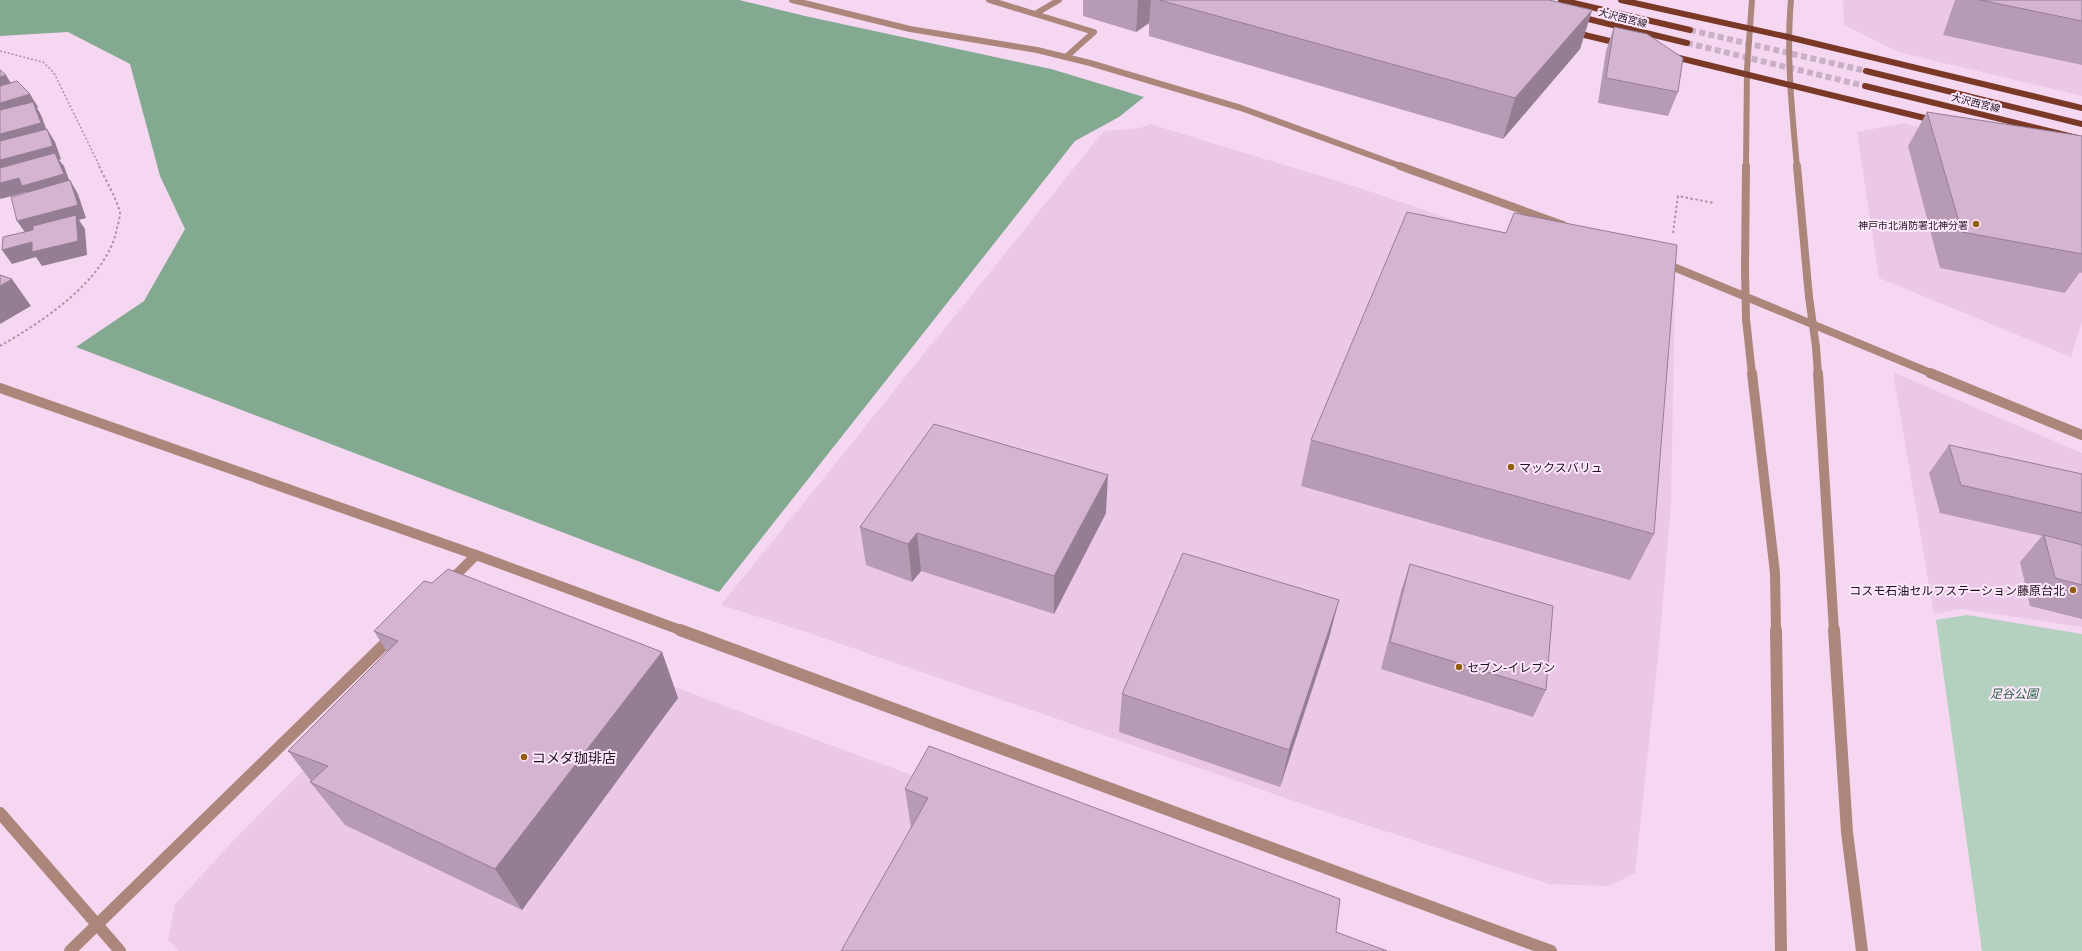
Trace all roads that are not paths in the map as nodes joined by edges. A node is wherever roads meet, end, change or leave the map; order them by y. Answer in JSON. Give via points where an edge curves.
{"nodes":[{"id":1,"x":792,"y":0,"type":"edge"},
{"id":2,"x":989,"y":0,"type":"edge"},
{"id":3,"x":1059,"y":0,"type":"edge"},
{"id":4,"x":1561,"y":0,"type":"edge"},
{"id":5,"x":1621,"y":0,"type":"edge"},
{"id":6,"x":1752,"y":0,"type":"edge"},
{"id":7,"x":1791,"y":0,"type":"edge"},
{"id":8,"x":1035,"y":14,"type":"junction"},
{"id":9,"x":1567,"y":14,"type":"edge"},
{"id":10,"x":1748,"y":28,"type":"junction"},
{"id":11,"x":1564,"y":30,"type":"edge"},
{"id":12,"x":1690,"y":30,"type":"tunnel mouth"},
{"id":13,"x":1788,"y":37,"type":"junction"},
{"id":14,"x":1687,"y":43,"type":"tunnel mouth"},
{"id":15,"x":1631,"y":46,"type":"edge"},
{"id":16,"x":1661,"y":54,"type":"edge"},
{"id":17,"x":1066,"y":57,"type":"junction"},
{"id":18,"x":1866,"y":71,"type":"tunnel mouth"},
{"id":19,"x":1747,"y":74,"type":"junction"},
{"id":20,"x":1790,"y":85,"type":"junction"},
{"id":21,"x":1865,"y":86,"type":"tunnel mouth"},
{"id":22,"x":2082,"y":108,"type":"edge"},
{"id":23,"x":1948,"y":123,"type":"edge"},
{"id":24,"x":2082,"y":124,"type":"edge"},
{"id":25,"x":2082,"y":139,"type":"edge"},
{"id":26,"x":1573,"y":228,"type":"edge"},
{"id":27,"x":1654,"y":259,"type":"edge"},
{"id":28,"x":0,"y":388,"type":"edge"},
{"id":29,"x":2082,"y":435,"type":"edge"},
{"id":30,"x":476,"y":555,"type":"junction"},
{"id":31,"x":440,"y":591,"type":"edge"},
{"id":32,"x":400,"y":629,"type":"edge"},
{"id":33,"x":0,"y":814,"type":"edge"},
{"id":34,"x":96,"y":924,"type":"junction"},
{"id":35,"x":70,"y":951,"type":"edge"},
{"id":36,"x":120,"y":951,"type":"edge"},
{"id":37,"x":1551,"y":951,"type":"edge"},
{"id":38,"x":1781,"y":951,"type":"edge"},
{"id":39,"x":1862,"y":951,"type":"edge"}],
"edges":[{"from":1,"to":17,"type":"street","via":[[910,29]]},
{"from":2,"to":8,"type":"street"},
{"from":3,"to":8,"type":"street"},
{"from":4,"to":12,"type":"main road","name":"大沢西宮線"},
{"from":5,"to":10,"type":"main road"},
{"from":6,"to":10,"type":"street"},
{"from":7,"to":13,"type":"street"},
{"from":8,"to":17,"type":"street","via":[[1094,32]]},
{"from":9,"to":14,"type":"main road","name":"大沢西宮線"},
{"from":10,"to":13,"type":"main road"},
{"from":10,"to":19,"type":"street"},
{"from":11,"to":15,"type":"main road"},
{"from":13,"to":20,"type":"street"},
{"from":13,"to":22,"type":"main road"},
{"from":16,"to":19,"type":"main road"},
{"from":17,"to":26,"type":"street","via":[[1241,108]]},
{"from":18,"to":24,"type":"main road","name":"大沢西宮線"},
{"from":19,"to":20,"type":"main road"},
{"from":19,"to":38,"type":"street","bridge":true,"via":[[1746,319],[1775,573]]},
{"from":20,"to":23,"type":"main road"},
{"from":20,"to":39,"type":"street","bridge":true,"via":[[1816,348],[1847,832]]},
{"from":21,"to":25,"type":"main road","name":"大沢西宮線"},
{"from":27,"to":29,"type":"street"},
{"from":28,"to":30,"type":"street"},
{"from":30,"to":31,"type":"street"},
{"from":30,"to":37,"type":"street"},
{"from":32,"to":34,"type":"street"},
{"from":33,"to":34,"type":"street"},
{"from":34,"to":35,"type":"street"},
{"from":34,"to":36,"type":"street"}]}
